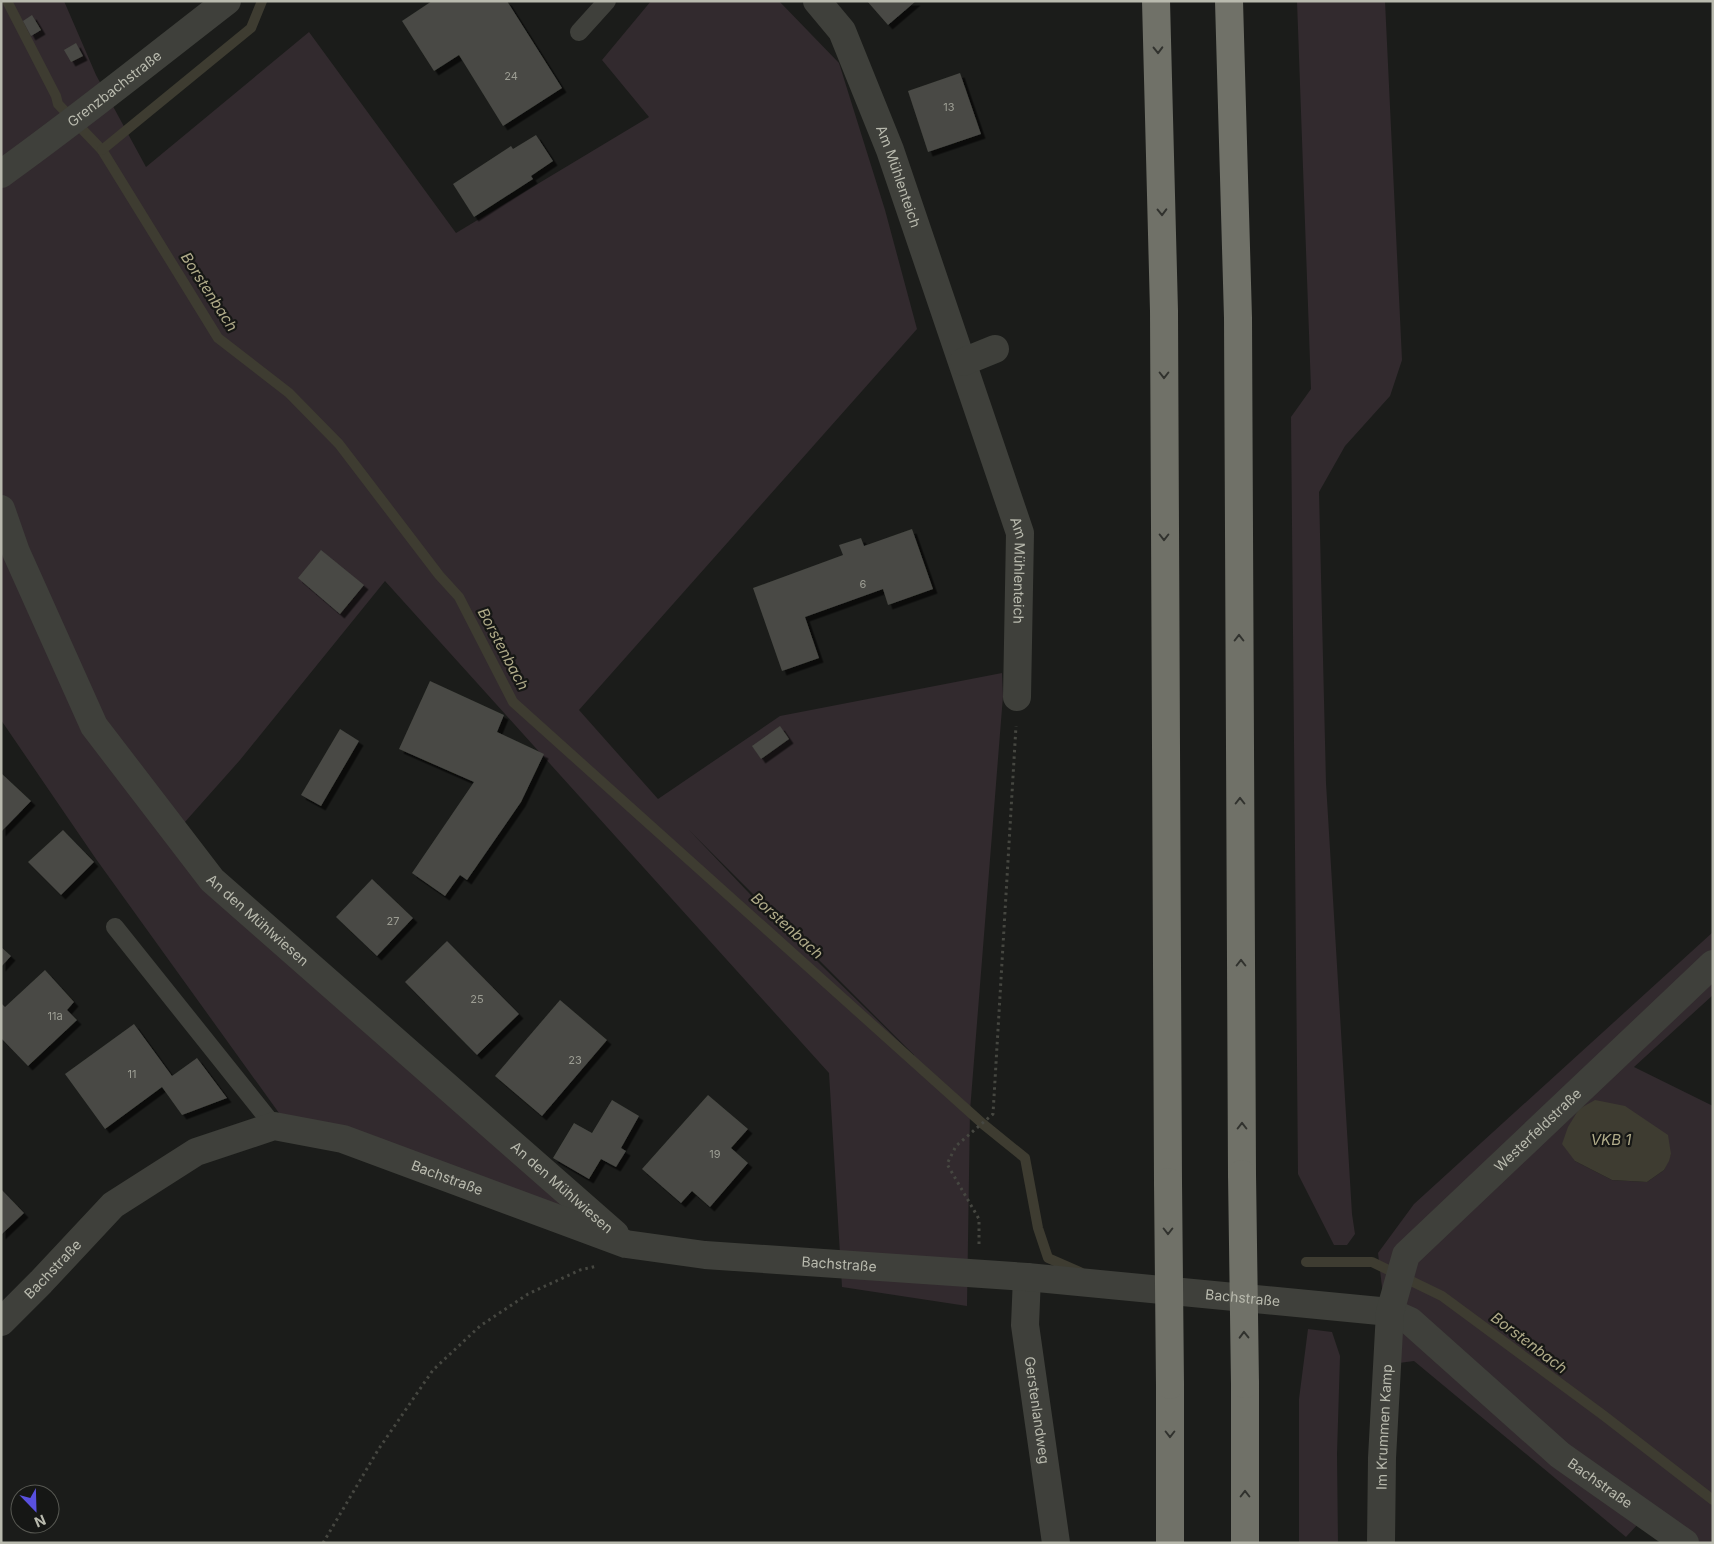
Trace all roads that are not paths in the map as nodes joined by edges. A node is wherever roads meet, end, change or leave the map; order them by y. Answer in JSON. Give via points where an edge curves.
{"nodes":[{"id":1,"x":227,"y":1,"type":"edge"},
{"id":2,"x":607,"y":1,"type":"edge"},
{"id":3,"x":817,"y":1,"type":"edge"},
{"id":4,"x":1156,"y":1,"type":"edge"},
{"id":5,"x":1229,"y":1,"type":"edge"},
{"id":6,"x":579,"y":32,"type":"dead end"},
{"id":7,"x":1,"y":174,"type":"edge"},
{"id":8,"x":995,"y":350,"type":"dead end"},
{"id":9,"x":963,"y":362,"type":"junction"},
{"id":10,"x":1,"y":509,"type":"edge"},
{"id":11,"x":1018,"y":697,"type":"road end"},
{"id":12,"x":115,"y":927,"type":"dead end"},
{"id":13,"x":1713,"y":964,"type":"edge"},
{"id":14,"x":274,"y":1126,"type":"junction"},
{"id":15,"x":626,"y":1244,"type":"junction"},
{"id":16,"x":1027,"y":1278,"type":"junction"},
{"id":17,"x":1392,"y":1307,"type":"junction"},
{"id":18,"x":1,"y":1322,"type":"edge"},
{"id":19,"x":1056,"y":1543,"type":"edge"},
{"id":20,"x":1170,"y":1543,"type":"edge"},
{"id":21,"x":1246,"y":1543,"type":"edge"},
{"id":22,"x":1382,"y":1543,"type":"edge"},
{"id":23,"x":1685,"y":1543,"type":"edge"}],
"edges":[{"from":1,"to":7,"type":"street","name":"Grenzbachstraße"},
{"from":2,"to":6,"type":"lane"},
{"from":3,"to":9,"type":"street","name":"Am Mühlenteich","via":[[842,30],[890,150]]},
{"from":4,"to":20,"type":"highway","one_way":true,"bridge":true,"via":[[1164,321]]},
{"from":21,"to":5,"type":"highway","one_way":true,"bridge":true,"via":[[1238,318]]},
{"from":8,"to":9,"type":"street"},
{"from":9,"to":11,"type":"street","name":"Am Mühlenteich","via":[[1020,533]]},
{"from":10,"to":15,"type":"street","name":"An den Mühlwiesen","via":[[16,552],[94,726],[212,880]]},
{"from":12,"to":14,"type":"lane"},
{"from":13,"to":17,"type":"street","name":"Westerfeldstraße","via":[[1406,1255]]},
{"from":14,"to":15,"type":"street","name":"Bachstraße","via":[[343,1139]]},
{"from":14,"to":18,"type":"street","name":"Bachstraße","via":[[196,1152],[113,1205]]},
{"from":15,"to":16,"type":"street","name":"Bachstraße","via":[[705,1255]]},
{"from":16,"to":17,"type":"street","name":"Bachstraße"},
{"from":16,"to":19,"type":"street","name":"Gerstenlandweg","via":[[1025,1325]]},
{"from":17,"to":22,"type":"street","name":"Im Krummen Kamp","via":[[1382,1458]]},
{"from":17,"to":23,"type":"street","name":"Bachstraße","via":[[1560,1454]]}]}
